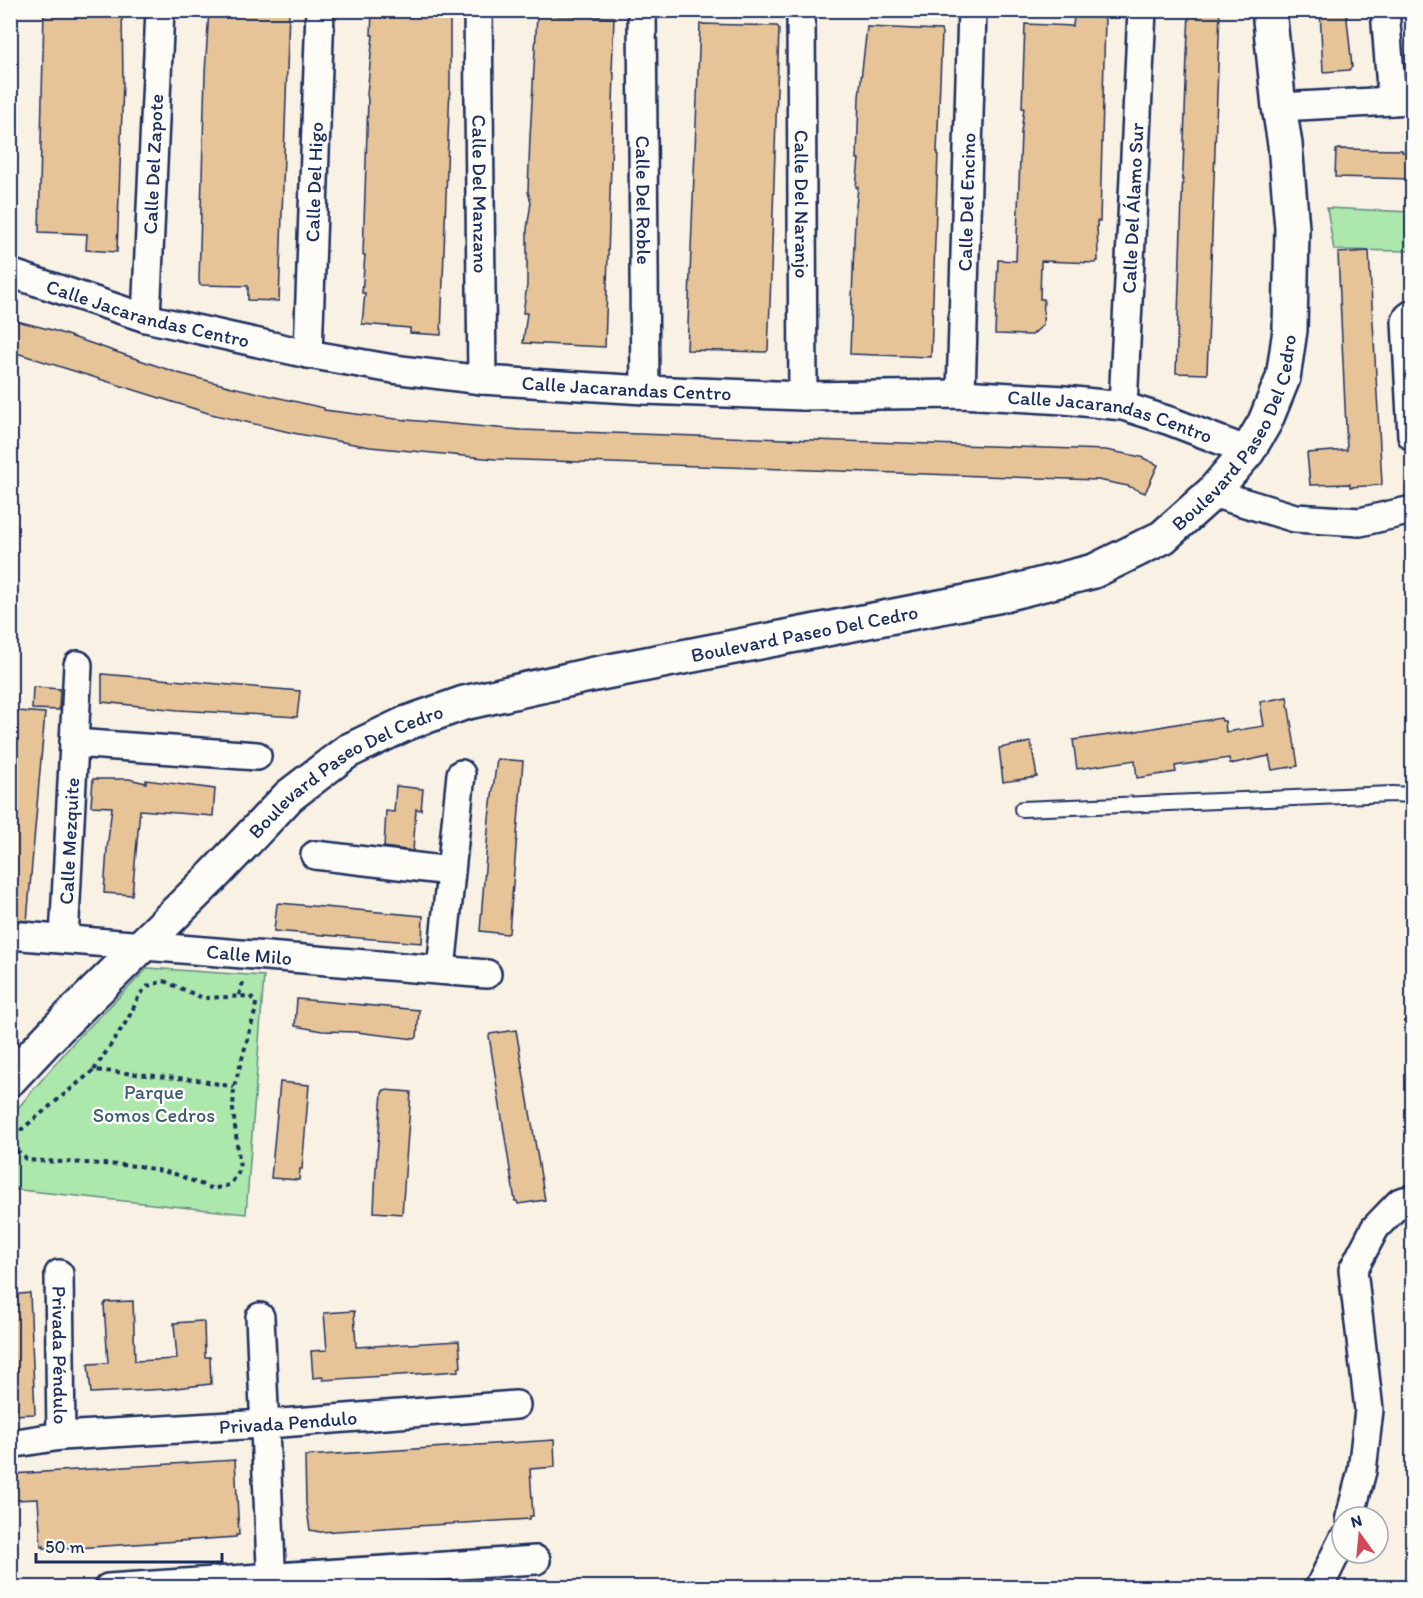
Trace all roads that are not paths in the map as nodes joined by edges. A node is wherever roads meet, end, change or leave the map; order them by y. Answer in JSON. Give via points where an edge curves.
{"nodes":[{"id":1,"x":160,"y":10,"type":"edge"},
{"id":2,"x":320,"y":10,"type":"edge"},
{"id":3,"x":478,"y":10,"type":"edge"},
{"id":4,"x":642,"y":10,"type":"edge"},
{"id":5,"x":801,"y":10,"type":"edge"},
{"id":6,"x":972,"y":10,"type":"edge"},
{"id":7,"x":1142,"y":10,"type":"edge"},
{"id":8,"x":1269,"y":10,"type":"edge"},
{"id":9,"x":1385,"y":10,"type":"edge"},
{"id":10,"x":1402,"y":100,"type":"edge"},
{"id":11,"x":1279,"y":107,"type":"junction"},
{"id":12,"x":10,"y":273,"type":"edge"},
{"id":13,"x":1413,"y":315,"type":"edge"},
{"id":14,"x":146,"y":318,"type":"junction"},
{"id":15,"x":308,"y":354,"type":"junction"},
{"id":16,"x":482,"y":380,"type":"junction"},
{"id":17,"x":645,"y":390,"type":"junction"},
{"id":18,"x":961,"y":394,"type":"junction"},
{"id":19,"x":803,"y":396,"type":"junction"},
{"id":20,"x":1123,"y":406,"type":"junction"},
{"id":21,"x":1413,"y":436,"type":"edge"},
{"id":22,"x":1248,"y":451,"type":"junction"},
{"id":23,"x":1212,"y":492,"type":"junction"},
{"id":24,"x":1413,"y":510,"type":"edge"},
{"id":25,"x":78,"y":665,"type":"dead end"},
{"id":26,"x":74,"y":742,"type":"junction"},
{"id":27,"x":257,"y":756,"type":"dead end"},
{"id":28,"x":461,"y":774,"type":"dead end"},
{"id":29,"x":1413,"y":795,"type":"edge"},
{"id":30,"x":1022,"y":809,"type":"dead end"},
{"id":31,"x":315,"y":855,"type":"dead end"},
{"id":32,"x":450,"y":871,"type":"junction"},
{"id":33,"x":10,"y":935,"type":"edge"},
{"id":34,"x":64,"y":939,"type":"junction"},
{"id":35,"x":141,"y":946,"type":"junction"},
{"id":36,"x":441,"y":970,"type":"junction"},
{"id":37,"x":488,"y":974,"type":"dead end"},
{"id":38,"x":10,"y":1079,"type":"edge"},
{"id":39,"x":1413,"y":1199,"type":"edge"},
{"id":40,"x":59,"y":1274,"type":"dead end"},
{"id":41,"x":260,"y":1317,"type":"dead end"},
{"id":42,"x":516,"y":1405,"type":"dead end"},
{"id":43,"x":265,"y":1424,"type":"junction"},
{"id":44,"x":61,"y":1436,"type":"junction"},
{"id":45,"x":10,"y":1444,"type":"edge"},
{"id":46,"x":1353,"y":1505,"type":"edge"},
{"id":47,"x":536,"y":1560,"type":"dead end"},
{"id":48,"x":1330,"y":1565,"type":"edge"},
{"id":49,"x":272,"y":1582,"type":"edge"},
{"id":50,"x":108,"y":1587,"type":"edge"},
{"id":51,"x":1319,"y":1587,"type":"edge"}],
"edges":[{"from":1,"to":14,"type":"street","name":"Calle Del Zapote"},
{"from":2,"to":15,"type":"street","name":"Calle Del Higo"},
{"from":3,"to":16,"type":"street","name":"Calle Del Manzano"},
{"from":4,"to":17,"type":"street","name":"Calle Del Roble"},
{"from":5,"to":19,"type":"street","name":"Calle Del Naranjo"},
{"from":6,"to":18,"type":"street","name":"Calle Del Encino"},
{"from":7,"to":20,"type":"street","name":"Calle Del Álamo Sur"},
{"from":8,"to":11,"type":"street","name":"Boulevard Paseo Del Cedro"},
{"from":9,"to":10,"type":"street"},
{"from":10,"to":11,"type":"street"},
{"from":11,"to":22,"type":"street","name":"Boulevard Paseo Del Cedro","via":[[1292,228],[1290,330],[1282,378],[1265,422]]},
{"from":12,"to":14,"type":"street","name":"Calle Jacarandas Centro"},
{"from":13,"to":21,"type":"street","via":[[1406,321]]},
{"from":14,"to":15,"type":"street","name":"Calle Jacarandas Centro"},
{"from":15,"to":16,"type":"street","name":"Calle Jacarandas Centro"},
{"from":16,"to":17,"type":"street","name":"Calle Jacarandas Centro"},
{"from":17,"to":19,"type":"street","name":"Calle Jacarandas Centro"},
{"from":18,"to":19,"type":"street","name":"Calle Jacarandas Centro"},
{"from":18,"to":20,"type":"street","name":"Calle Jacarandas Centro"},
{"from":20,"to":22,"type":"street","name":"Calle Jacarandas Centro"},
{"from":22,"to":23,"type":"street","name":"Boulevard Paseo Del Cedro"},
{"from":23,"to":24,"type":"street","via":[[1295,519],[1360,522]]},
{"from":23,"to":35,"type":"street","name":"Boulevard Paseo Del Cedro","via":[[1163,537],[1094,571],[997,596],[476,700],[407,723],[348,751],[289,796]]},
{"from":25,"to":26,"type":"street","name":"Calle Mezquite"},
{"from":26,"to":27,"type":"street"},
{"from":26,"to":34,"type":"street","name":"Calle Mezquite"},
{"from":28,"to":32,"type":"street"},
{"from":29,"to":30,"type":"lane"},
{"from":31,"to":32,"type":"street"},
{"from":32,"to":36,"type":"street"},
{"from":33,"to":34,"type":"street","name":"Calle Milo"},
{"from":34,"to":35,"type":"street","name":"Calle Milo"},
{"from":35,"to":36,"type":"street","name":"Calle Milo"},
{"from":35,"to":38,"type":"street","name":"Boulevard Paseo Del Cedro"},
{"from":36,"to":37,"type":"street","name":"Calle Milo"},
{"from":39,"to":46,"type":"street","via":[[1400,1202],[1375,1228],[1353,1270],[1369,1410],[1362,1471]]},
{"from":40,"to":44,"type":"street","name":"Privada Péndulo"},
{"from":41,"to":43,"type":"street"},
{"from":42,"to":43,"type":"street","name":"Privada Pendulo"},
{"from":43,"to":44,"type":"street","name":"Privada Pendulo"},
{"from":43,"to":49,"type":"street"},
{"from":44,"to":45,"type":"street","name":"Privada Pendulo"},
{"from":47,"to":49,"type":"street"},
{"from":48,"to":51,"type":"street"},
{"from":49,"to":50,"type":"street"}]}
